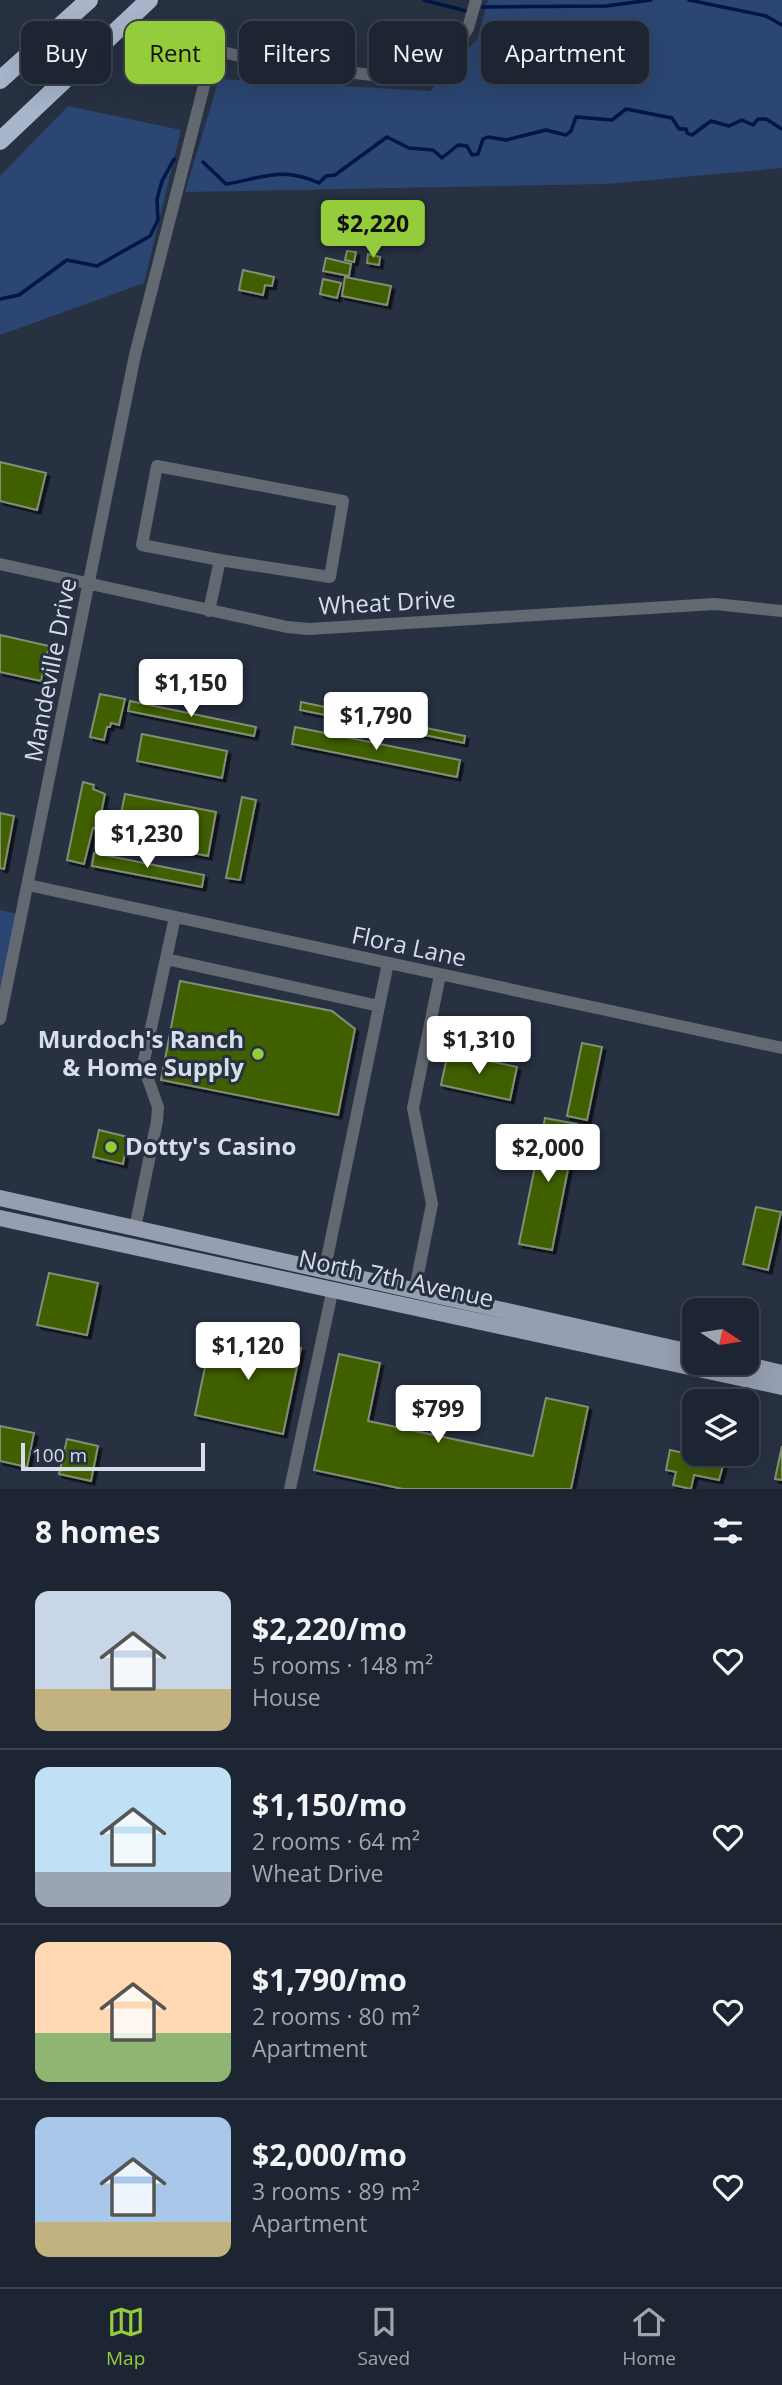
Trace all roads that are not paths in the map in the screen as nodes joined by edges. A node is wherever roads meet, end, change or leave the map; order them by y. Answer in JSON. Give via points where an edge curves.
{"nodes":[{"id":1,"x":89,"y":0,"type":"edge"},
{"id":2,"x":149,"y":0,"type":"edge"},
{"id":3,"x":476,"y":0,"type":"edge"},
{"id":4,"x":0,"y":80,"type":"edge"},
{"id":5,"x":0,"y":141,"type":"edge"},
{"id":6,"x":220,"y":560,"type":"junction"},
{"id":7,"x":0,"y":564,"type":"edge"},
{"id":8,"x":89,"y":585,"type":"junction"},
{"id":9,"x":209,"y":611,"type":"junction"},
{"id":10,"x":782,"y":611,"type":"edge"},
{"id":11,"x":28,"y":885,"type":"junction"},
{"id":12,"x":175,"y":917,"type":"junction"},
{"id":13,"x":166,"y":959,"type":"junction"},
{"id":14,"x":388,"y":963,"type":"junction"},
{"id":15,"x":440,"y":975,"type":"junction"},
{"id":16,"x":379,"y":1006,"type":"junction"},
{"id":17,"x":0,"y":1019,"type":"edge"},
{"id":18,"x":782,"y":1048,"type":"edge"},
{"id":19,"x":0,"y":1198,"type":"edge"},
{"id":20,"x":0,"y":1218,"type":"edge"},
{"id":21,"x":135,"y":1228,"type":"junction"},
{"id":22,"x":325,"y":1268,"type":"junction"},
{"id":23,"x":333,"y":1289,"type":"junction"},
{"id":24,"x":415,"y":1289,"type":"junction"},
{"id":25,"x":682,"y":1350,"type":"edge"},
{"id":26,"x":760,"y":1368,"type":"edge"},
{"id":27,"x":782,"y":1373,"type":"edge"},
{"id":28,"x":782,"y":1387,"type":"edge"},
{"id":29,"x":290,"y":1489,"type":"edge"}],
"edges":[{"from":1,"to":4,"type":"highway"},
{"from":2,"to":5,"type":"highway"},
{"from":3,"to":8,"type":"street","name":"Mandeville Drive","via":[[468,29],[449,58],[425,73],[399,78],[267,63],[223,52],[215,56],[158,257]]},
{"from":6,"to":6,"type":"street","via":[[142,545],[157,466],[343,501],[330,577]]},
{"from":6,"to":9,"type":"street"},
{"from":7,"to":8,"type":"street","name":"Wheat Drive"},
{"from":8,"to":9,"type":"street","name":"Wheat Drive"},
{"from":8,"to":11,"type":"street","name":"Mandeville Drive"},
{"from":9,"to":10,"type":"street","name":"Wheat Drive","via":[[309,629],[715,604]]},
{"from":11,"to":12,"type":"street","name":"Flora Lane"},
{"from":11,"to":17,"type":"street","name":"Mandeville Drive"},
{"from":12,"to":13,"type":"street"},
{"from":12,"to":14,"type":"street","name":"Flora Lane"},
{"from":13,"to":16,"type":"street"},
{"from":13,"to":21,"type":"street","via":[[143,1065],[158,1107]]},
{"from":14,"to":15,"type":"street","name":"Flora Lane"},
{"from":14,"to":16,"type":"street"},
{"from":15,"to":18,"type":"street","name":"Flora Lane"},
{"from":15,"to":24,"type":"street","via":[[412,1108],[432,1204]]},
{"from":16,"to":22,"type":"street"},
{"from":19,"to":21,"type":"main road","name":"North 7th Avenue"},
{"from":20,"to":23,"type":"main road","name":"North 7th Avenue"},
{"from":21,"to":22,"type":"main road","name":"North 7th Avenue"},
{"from":22,"to":24,"type":"main road","name":"North 7th Avenue"},
{"from":23,"to":28,"type":"main road","name":"North 7th Avenue"},
{"from":23,"to":29,"type":"street"},
{"from":24,"to":25,"type":"main road","name":"North 7th Avenue"},
{"from":26,"to":27,"type":"main road"}]}
